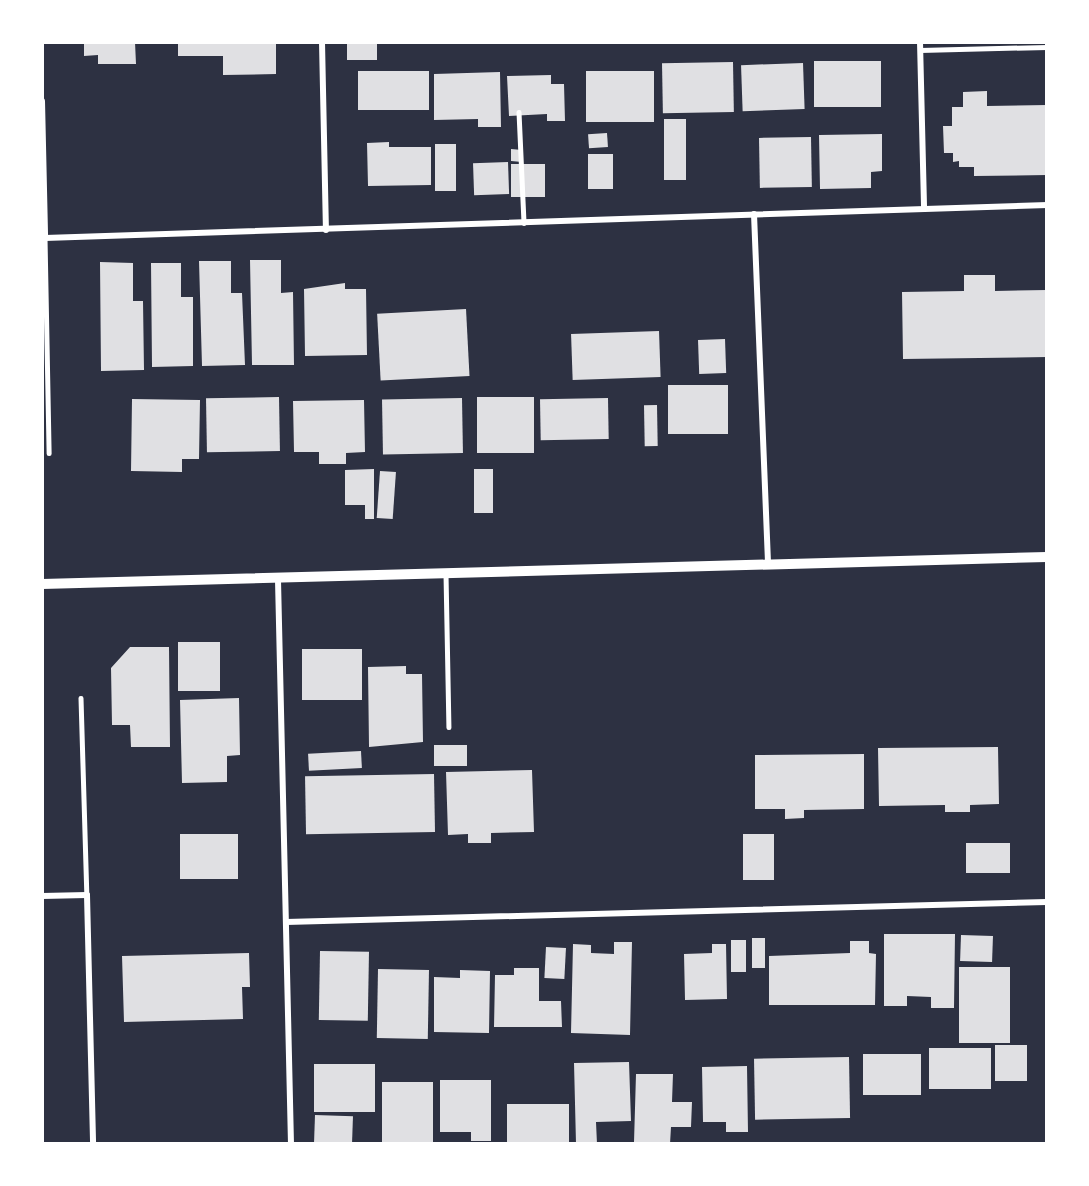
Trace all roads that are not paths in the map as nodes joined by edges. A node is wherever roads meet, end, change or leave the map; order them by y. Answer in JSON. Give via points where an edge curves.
{"nodes":[{"id":1,"x":322,"y":42,"type":"edge"},
{"id":2,"x":920,"y":42,"type":"edge"},
{"id":3,"x":1047,"y":47,"type":"edge"},
{"id":4,"x":920,"y":50,"type":"junction"},
{"id":5,"x":42,"y":101,"type":"edge"},
{"id":6,"x":519,"y":112,"type":"dead end"},
{"id":7,"x":1047,"y":205,"type":"edge"},
{"id":8,"x":924,"y":209,"type":"junction"},
{"id":9,"x":754,"y":214,"type":"junction"},
{"id":10,"x":524,"y":223,"type":"junction"},
{"id":11,"x":326,"y":230,"type":"junction"},
{"id":12,"x":45,"y":238,"type":"junction"},
{"id":13,"x":49,"y":453,"type":"dead end"},
{"id":14,"x":1047,"y":557,"type":"edge"},
{"id":15,"x":768,"y":563,"type":"junction"},
{"id":16,"x":446,"y":574,"type":"junction"},
{"id":17,"x":278,"y":580,"type":"junction"},
{"id":18,"x":42,"y":584,"type":"edge"},
{"id":19,"x":81,"y":698,"type":"dead end"},
{"id":20,"x":449,"y":727,"type":"dead end"},
{"id":21,"x":87,"y":895,"type":"junction"},
{"id":22,"x":42,"y":896,"type":"edge"},
{"id":23,"x":1047,"y":902,"type":"edge"},
{"id":24,"x":286,"y":922,"type":"junction"},
{"id":25,"x":93,"y":1144,"type":"edge"},
{"id":26,"x":291,"y":1144,"type":"edge"}],
"edges":[{"from":1,"to":11,"type":"street"},
{"from":2,"to":4,"type":"street"},
{"from":3,"to":4,"type":"lane"},
{"from":4,"to":8,"type":"street"},
{"from":5,"to":12,"type":"street"},
{"from":6,"to":10,"type":"lane"},
{"from":7,"to":8,"type":"street"},
{"from":8,"to":9,"type":"street"},
{"from":9,"to":10,"type":"street"},
{"from":9,"to":15,"type":"street"},
{"from":10,"to":11,"type":"street"},
{"from":11,"to":12,"type":"street"},
{"from":12,"to":13,"type":"lane"},
{"from":14,"to":15,"type":"street"},
{"from":15,"to":16,"type":"street"},
{"from":16,"to":17,"type":"street"},
{"from":16,"to":20,"type":"lane"},
{"from":17,"to":18,"type":"street"},
{"from":17,"to":24,"type":"street"},
{"from":19,"to":21,"type":"lane"},
{"from":21,"to":22,"type":"street"},
{"from":21,"to":25,"type":"street"},
{"from":23,"to":24,"type":"street"},
{"from":24,"to":26,"type":"street"}]}
